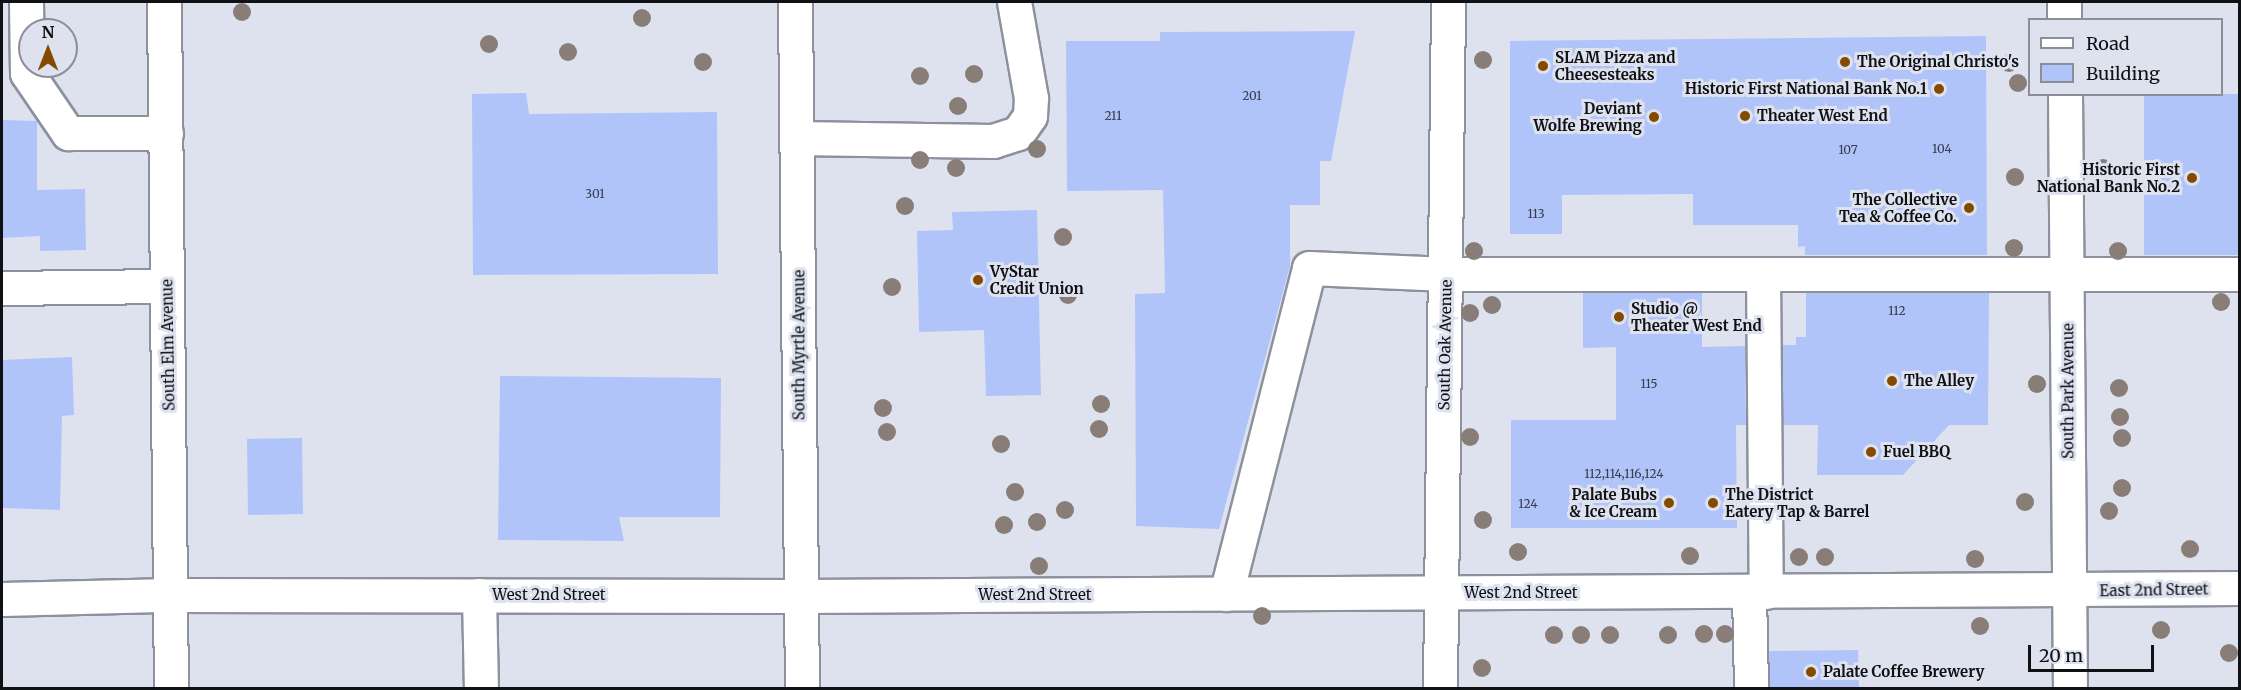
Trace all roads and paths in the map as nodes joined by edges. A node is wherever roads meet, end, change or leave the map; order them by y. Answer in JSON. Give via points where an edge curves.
{"nodes":[{"id":1,"x":26,"y":2,"type":"edge"},
{"id":2,"x":164,"y":2,"type":"edge"},
{"id":3,"x":795,"y":2,"type":"edge"},
{"id":4,"x":1014,"y":2,"type":"edge"},
{"id":5,"x":1448,"y":2,"type":"edge"},
{"id":6,"x":2064,"y":2,"type":"edge"},
{"id":7,"x":2064,"y":18,"type":"edge"},
{"id":8,"x":2065,"y":96,"type":"edge"},
{"id":9,"x":166,"y":133,"type":"junction"},
{"id":10,"x":798,"y":138,"type":"junction"},
{"id":11,"x":1447,"y":274,"type":"junction"},
{"id":12,"x":1763,"y":274,"type":"junction"},
{"id":13,"x":2066,"y":274,"type":"junction"},
{"id":14,"x":2240,"y":274,"type":"edge"},
{"id":15,"x":167,"y":286,"type":"junction"},
{"id":16,"x":2,"y":288,"type":"edge"},
{"id":17,"x":2240,"y":588,"type":"edge"},
{"id":18,"x":2069,"y":591,"type":"junction"},
{"id":19,"x":1758,"y":592,"type":"junction"},
{"id":20,"x":1439,"y":593,"type":"junction"},
{"id":21,"x":1226,"y":594,"type":"junction"},
{"id":22,"x":171,"y":595,"type":"junction"},
{"id":23,"x":479,"y":595,"type":"junction"},
{"id":24,"x":801,"y":596,"type":"junction"},
{"id":25,"x":2,"y":599,"type":"edge"},
{"id":26,"x":171,"y":688,"type":"edge"},
{"id":27,"x":482,"y":688,"type":"edge"},
{"id":28,"x":802,"y":688,"type":"edge"},
{"id":29,"x":1440,"y":688,"type":"edge"},
{"id":30,"x":1751,"y":688,"type":"edge"},
{"id":31,"x":2070,"y":688,"type":"edge"}],
"edges":[{"from":1,"to":9,"type":"street","via":[[27,73],[68,133]]},
{"from":2,"to":9,"type":"street","name":"South Elm Avenue"},
{"from":3,"to":10,"type":"street","name":"South Myrtle Avenue"},
{"from":4,"to":10,"type":"street","via":[[1031,98],[1030,116],[1018,133],[993,141]]},
{"from":5,"to":11,"type":"street","name":"South Oak Avenue"},
{"from":6,"to":7,"type":"street"},
{"from":8,"to":13,"type":"street","name":"South Park Avenue"},
{"from":9,"to":15,"type":"street","name":"South Elm Avenue"},
{"from":10,"to":24,"type":"street","name":"South Myrtle Avenue"},
{"from":11,"to":12,"type":"street"},
{"from":11,"to":20,"type":"street","name":"South Oak Avenue"},
{"from":11,"to":21,"type":"street","via":[[1309,268]]},
{"from":12,"to":13,"type":"street"},
{"from":12,"to":19,"type":"street"},
{"from":13,"to":14,"type":"street"},
{"from":13,"to":18,"type":"street","name":"South Park Avenue"},
{"from":15,"to":16,"type":"street"},
{"from":15,"to":22,"type":"street","name":"South Elm Avenue"},
{"from":17,"to":18,"type":"street","name":"East 2nd Street"},
{"from":18,"to":19,"type":"street","name":"West 2nd Street"},
{"from":18,"to":31,"type":"street","name":"South Park Avenue"},
{"from":19,"to":20,"type":"street","name":"West 2nd Street"},
{"from":19,"to":30,"type":"street"},
{"from":20,"to":21,"type":"street","name":"West 2nd Street"},
{"from":20,"to":29,"type":"street","name":"South Oak Avenue"},
{"from":21,"to":24,"type":"street","name":"West 2nd Street"},
{"from":22,"to":23,"type":"street","name":"West 2nd Street"},
{"from":22,"to":25,"type":"street","name":"West 2nd Street"},
{"from":22,"to":26,"type":"street","name":"South Elm Avenue"},
{"from":23,"to":24,"type":"street","name":"West 2nd Street"},
{"from":23,"to":27,"type":"street"},
{"from":24,"to":28,"type":"street","name":"South Myrtle Avenue"}]}
